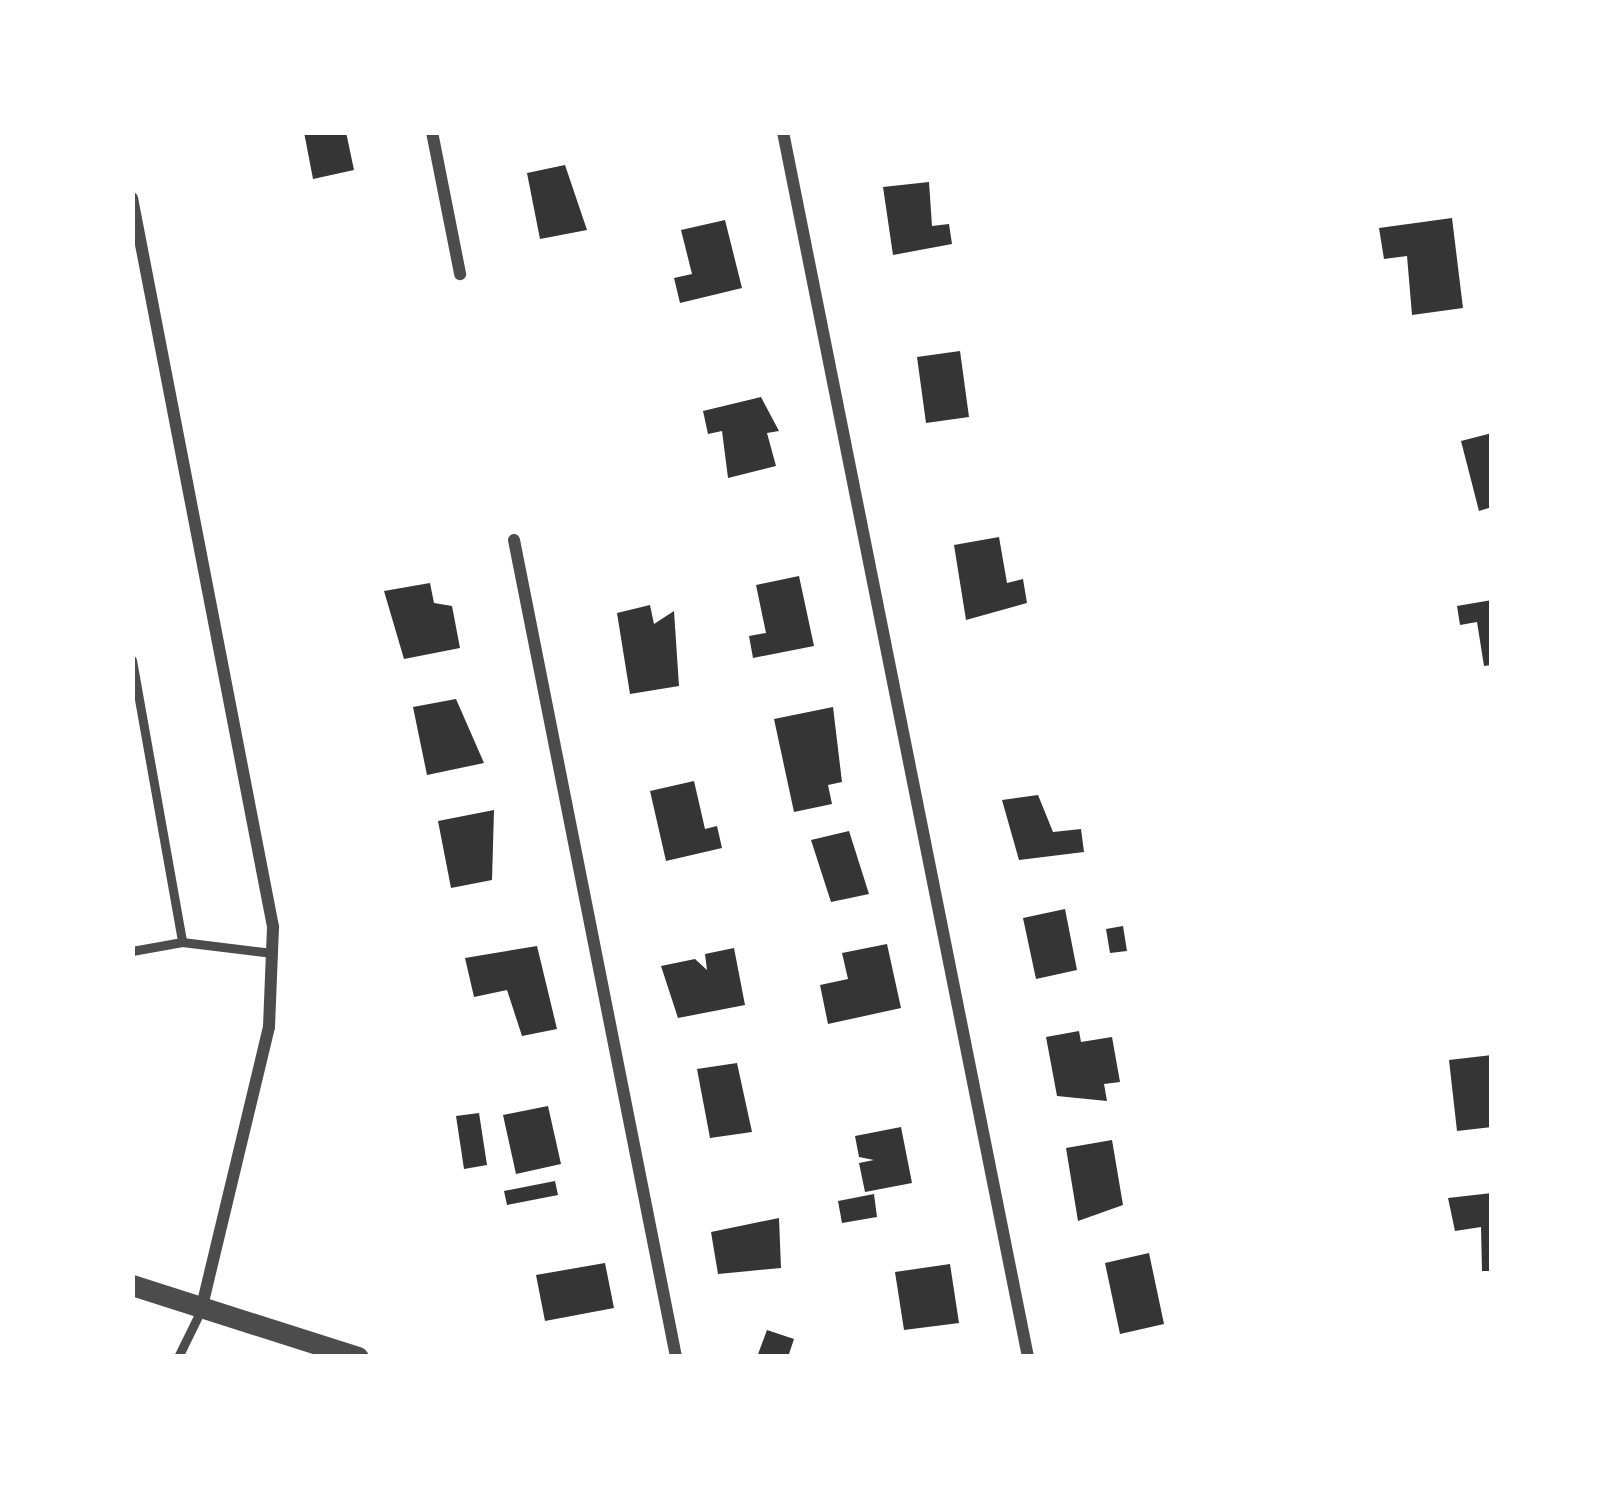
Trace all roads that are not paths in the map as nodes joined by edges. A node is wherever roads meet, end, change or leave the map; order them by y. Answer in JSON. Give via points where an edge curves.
{"nodes":[{"id":1,"x":432,"y":132,"type":"edge"},
{"id":2,"x":783,"y":132,"type":"edge"},
{"id":3,"x":132,"y":198,"type":"edge"},
{"id":4,"x":460,"y":274,"type":"dead end"},
{"id":5,"x":514,"y":540,"type":"dead end"},
{"id":6,"x":132,"y":660,"type":"edge"},
{"id":7,"x":182,"y":943,"type":"junction"},
{"id":8,"x":132,"y":951,"type":"edge"},
{"id":9,"x":272,"y":953,"type":"junction"},
{"id":10,"x":132,"y":1286,"type":"edge"},
{"id":11,"x":202,"y":1306,"type":"junction"},
{"id":12,"x":178,"y":1357,"type":"edge"},
{"id":13,"x":358,"y":1357,"type":"edge"},
{"id":14,"x":676,"y":1357,"type":"edge"},
{"id":15,"x":1028,"y":1357,"type":"edge"}],
"edges":[{"from":1,"to":4,"type":"street"},
{"from":2,"to":15,"type":"street"},
{"from":3,"to":9,"type":"street"},
{"from":5,"to":14,"type":"street"},
{"from":6,"to":7,"type":"lane"},
{"from":7,"to":8,"type":"lane"},
{"from":7,"to":9,"type":"lane"},
{"from":9,"to":11,"type":"street","via":[[269,1027]]},
{"from":10,"to":11,"type":"street"},
{"from":11,"to":12,"type":"lane"},
{"from":11,"to":13,"type":"street"}]}
